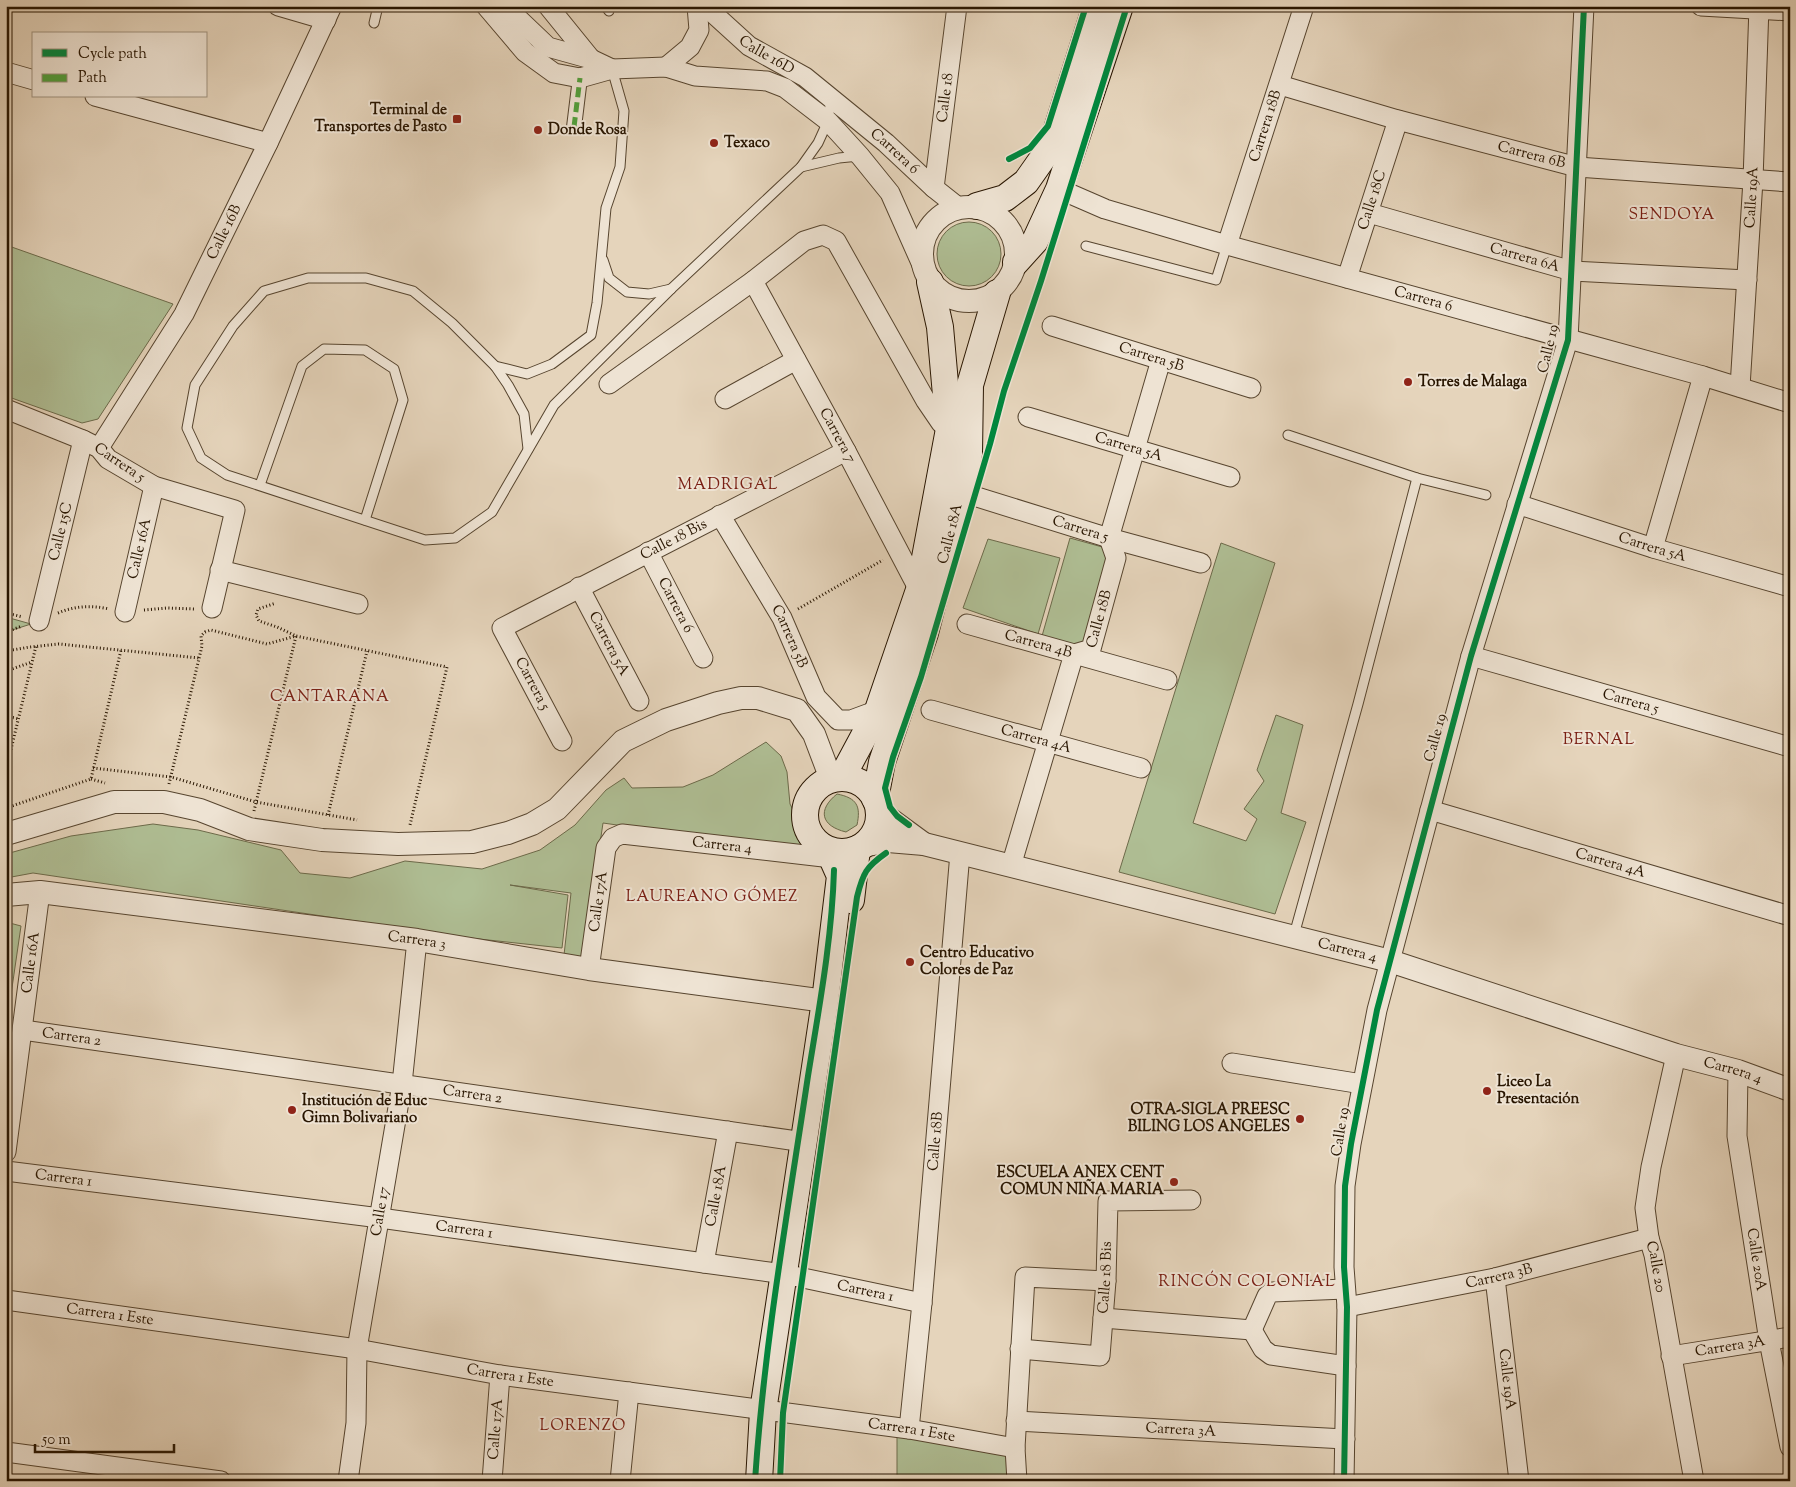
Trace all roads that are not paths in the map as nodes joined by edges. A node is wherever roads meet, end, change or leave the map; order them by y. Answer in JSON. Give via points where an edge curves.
{"nodes":[{"id":1,"x":278,"y":6,"type":"edge"},
{"id":2,"x":378,"y":6,"type":"edge"},
{"id":3,"x":486,"y":6,"type":"edge"},
{"id":4,"x":506,"y":6,"type":"edge"},
{"id":5,"x":548,"y":6,"type":"edge"},
{"id":6,"x":697,"y":6,"type":"edge"},
{"id":7,"x":705,"y":6,"type":"edge"},
{"id":8,"x":956,"y":6,"type":"edge"},
{"id":9,"x":1096,"y":6,"type":"edge"},
{"id":10,"x":1120,"y":6,"type":"edge"},
{"id":11,"x":1304,"y":6,"type":"edge"},
{"id":12,"x":1584,"y":6,"type":"edge"},
{"id":13,"x":1702,"y":6,"type":"edge"},
{"id":14,"x":1759,"y":8,"type":"edge"},
{"id":15,"x":1790,"y":11,"type":"edge"},
{"id":16,"x":329,"y":13,"type":"edge"},
{"id":17,"x":374,"y":23,"type":"dead end"},
{"id":18,"x":591,"y":59,"type":"junction"},
{"id":19,"x":666,"y":67,"type":"junction"},
{"id":20,"x":612,"y":70,"type":"junction"},
{"id":21,"x":6,"y":72,"type":"edge"},
{"id":22,"x":580,"y":78,"type":"junction"},
{"id":23,"x":32,"y":79,"type":"edge"},
{"id":24,"x":1280,"y":85,"type":"junction"},
{"id":25,"x":102,"y":98,"type":"edge"},
{"id":26,"x":831,"y":98,"type":"junction"},
{"id":27,"x":1398,"y":120,"type":"junction"},
{"id":28,"x":828,"y":121,"type":"junction"},
{"id":29,"x":574,"y":127,"type":"dead end"},
{"id":30,"x":268,"y":143,"type":"junction"},
{"id":31,"x":860,"y":156,"type":"junction"},
{"id":32,"x":801,"y":167,"type":"junction"},
{"id":33,"x":1577,"y":167,"type":"junction"},
{"id":34,"x":1753,"y":180,"type":"junction"},
{"id":35,"x":1790,"y":182,"type":"edge"},
{"id":36,"x":934,"y":188,"type":"junction"},
{"id":37,"x":1059,"y":189,"type":"junction"},
{"id":38,"x":968,"y":207,"type":"junction"},
{"id":39,"x":1369,"y":213,"type":"junction"},
{"id":40,"x":1227,"y":245,"type":"junction"},
{"id":41,"x":1086,"y":246,"type":"dead end"},
{"id":42,"x":602,"y":257,"type":"junction"},
{"id":43,"x":1016,"y":262,"type":"junction"},
{"id":44,"x":1572,"y":272,"type":"junction"},
{"id":45,"x":926,"y":273,"type":"junction"},
{"id":46,"x":1346,"y":278,"type":"junction"},
{"id":47,"x":1746,"y":280,"type":"junction"},
{"id":48,"x":753,"y":281,"type":"junction"},
{"id":49,"x":671,"y":289,"type":"junction"},
{"id":50,"x":997,"y":293,"type":"junction"},
{"id":51,"x":1052,"y":326,"type":"dead end"},
{"id":52,"x":1568,"y":340,"type":"junction"},
{"id":53,"x":796,"y":360,"type":"junction"},
{"id":54,"x":1161,"y":360,"type":"junction"},
{"id":55,"x":495,"y":366,"type":"junction"},
{"id":56,"x":1703,"y":376,"type":"junction"},
{"id":57,"x":609,"y":384,"type":"dead end"},
{"id":58,"x":1740,"y":387,"type":"junction"},
{"id":59,"x":1251,"y":388,"type":"dead end"},
{"id":60,"x":725,"y":399,"type":"dead end"},
{"id":61,"x":1790,"y":403,"type":"edge"},
{"id":62,"x":6,"y":409,"type":"edge"},
{"id":63,"x":1028,"y":417,"type":"dead end"},
{"id":64,"x":949,"y":429,"type":"junction"},
{"id":65,"x":1288,"y":435,"type":"dead end"},
{"id":66,"x":91,"y":444,"type":"junction"},
{"id":67,"x":1135,"y":448,"type":"junction"},
{"id":68,"x":528,"y":449,"type":"junction"},
{"id":69,"x":846,"y":451,"type":"junction"},
{"id":70,"x":1230,"y":477,"type":"dead end"},
{"id":71,"x":1417,"y":478,"type":"junction"},
{"id":72,"x":260,"y":485,"type":"junction"},
{"id":73,"x":154,"y":486,"type":"junction"},
{"id":74,"x":962,"y":492,"type":"junction"},
{"id":75,"x":1486,"y":495,"type":"dead end"},
{"id":76,"x":1517,"y":504,"type":"junction"},
{"id":77,"x":720,"y":515,"type":"junction"},
{"id":78,"x":365,"y":520,"type":"junction"},
{"id":79,"x":1109,"y":538,"type":"junction"},
{"id":80,"x":1653,"y":548,"type":"junction"},
{"id":81,"x":648,"y":552,"type":"junction"},
{"id":82,"x":1201,"y":562,"type":"dead end"},
{"id":83,"x":220,"y":570,"type":"junction"},
{"id":84,"x":579,"y":587,"type":"junction"},
{"id":85,"x":1790,"y":587,"type":"edge"},
{"id":86,"x":920,"y":590,"type":"junction"},
{"id":87,"x":358,"y":604,"type":"dead end"},
{"id":88,"x":212,"y":608,"type":"dead end"},
{"id":89,"x":125,"y":612,"type":"road end"},
{"id":90,"x":39,"y":621,"type":"road end"},
{"id":91,"x":966,"y":624,"type":"dead end"},
{"id":92,"x":502,"y":628,"type":"joint"},
{"id":93,"x":1074,"y":654,"type":"junction"},
{"id":94,"x":1471,"y":656,"type":"junction"},
{"id":95,"x":703,"y":658,"type":"dead end"},
{"id":96,"x":1167,"y":680,"type":"dead end"},
{"id":97,"x":639,"y":701,"type":"dead end"},
{"id":98,"x":878,"y":710,"type":"junction"},
{"id":99,"x":931,"y":710,"type":"dead end"},
{"id":100,"x":562,"y":741,"type":"dead end"},
{"id":101,"x":1048,"y":742,"type":"junction"},
{"id":102,"x":1790,"y":747,"type":"edge"},
{"id":103,"x":1141,"y":768,"type":"dead end"},
{"id":104,"x":837,"y":778,"type":"junction"},
{"id":105,"x":877,"y":805,"type":"junction"},
{"id":106,"x":1430,"y":810,"type":"junction"},
{"id":107,"x":6,"y":834,"type":"edge"},
{"id":108,"x":613,"y":838,"type":"joint"},
{"id":109,"x":924,"y":844,"type":"junction"},
{"id":110,"x":860,"y":847,"type":"junction"},
{"id":111,"x":827,"y":852,"type":"junction"},
{"id":112,"x":960,"y":853,"type":"junction"},
{"id":113,"x":1011,"y":866,"type":"junction"},
{"id":114,"x":40,"y":892,"type":"junction"},
{"id":115,"x":6,"y":895,"type":"edge"},
{"id":116,"x":1790,"y":916,"type":"edge"},
{"id":117,"x":1294,"y":938,"type":"junction"},
{"id":118,"x":418,"y":940,"type":"junction"},
{"id":119,"x":1390,"y":961,"type":"junction"},
{"id":120,"x":589,"y":969,"type":"junction"},
{"id":121,"x":825,"y":1001,"type":"junction"},
{"id":122,"x":23,"y":1030,"type":"junction"},
{"id":123,"x":1676,"y":1055,"type":"junction"},
{"id":124,"x":1232,"y":1063,"type":"dead end"},
{"id":125,"x":1738,"y":1072,"type":"junction"},
{"id":126,"x":402,"y":1084,"type":"junction"},
{"id":127,"x":1362,"y":1084,"type":"junction"},
{"id":128,"x":1790,"y":1090,"type":"edge"},
{"id":129,"x":728,"y":1131,"type":"junction"},
{"id":130,"x":804,"y":1142,"type":"junction"},
{"id":131,"x":6,"y":1152,"type":"edge"},
{"id":132,"x":6,"y":1171,"type":"edge"},
{"id":133,"x":1191,"y":1200,"type":"dead end"},
{"id":134,"x":380,"y":1218,"type":"junction"},
{"id":135,"x":1649,"y":1238,"type":"junction"},
{"id":136,"x":704,"y":1263,"type":"junction"},
{"id":137,"x":792,"y":1276,"type":"junction"},
{"id":138,"x":1495,"y":1278,"type":"junction"},
{"id":139,"x":1106,"y":1281,"type":"junction"},
{"id":140,"x":1346,"y":1298,"type":"junction"},
{"id":141,"x":6,"y":1300,"type":"edge"},
{"id":142,"x":922,"y":1303,"type":"junction"},
{"id":143,"x":1103,"y":1318,"type":"junction"},
{"id":144,"x":1252,"y":1330,"type":"junction"},
{"id":145,"x":1790,"y":1337,"type":"edge"},
{"id":146,"x":1769,"y":1341,"type":"junction"},
{"id":147,"x":357,"y":1349,"type":"junction"},
{"id":148,"x":1020,"y":1349,"type":"junction"},
{"id":149,"x":1671,"y":1356,"type":"junction"},
{"id":150,"x":1346,"y":1366,"type":"junction"},
{"id":151,"x":500,"y":1376,"type":"junction"},
{"id":152,"x":629,"y":1392,"type":"junction"},
{"id":153,"x":772,"y":1412,"type":"junction"},
{"id":154,"x":1016,"y":1421,"type":"junction"},
{"id":155,"x":909,"y":1429,"type":"junction"},
{"id":156,"x":1344,"y":1439,"type":"junction"},
{"id":157,"x":1790,"y":1447,"type":"edge"},
{"id":158,"x":1015,"y":1448,"type":"junction"},
{"id":159,"x":6,"y":1452,"type":"edge"},
{"id":160,"x":221,"y":1481,"type":"edge"},
{"id":161,"x":348,"y":1481,"type":"edge"},
{"id":162,"x":492,"y":1481,"type":"edge"},
{"id":163,"x":620,"y":1481,"type":"edge"},
{"id":164,"x":759,"y":1481,"type":"edge"},
{"id":165,"x":777,"y":1481,"type":"edge"},
{"id":166,"x":1017,"y":1481,"type":"edge"},
{"id":167,"x":1344,"y":1481,"type":"edge"},
{"id":168,"x":1518,"y":1481,"type":"edge"},
{"id":169,"x":1694,"y":1481,"type":"edge"}],
"edges":[{"from":1,"to":16,"type":"street"},
{"from":2,"to":17,"type":"lane"},
{"from":3,"to":22,"type":"street","via":[[525,52],[554,73]]},
{"from":4,"to":18,"type":"street","via":[[548,47]]},
{"from":5,"to":18,"type":"street"},
{"from":6,"to":19,"type":"street","via":[[699,30],[690,47]]},
{"from":7,"to":26,"type":"street","name":"Calle 16D","via":[[749,46],[805,77]]},
{"from":8,"to":36,"type":"street","name":"Calle 18"},
{"from":9,"to":38,"type":"main road","via":[[1052,145],[1026,182],[1005,198]]},
{"from":10,"to":37,"type":"main road"},
{"from":11,"to":24,"type":"street","name":"Carrera 18B"},
{"from":12,"to":33,"type":"street","name":"Calle 19"},
{"from":13,"to":14,"type":"street"},
{"from":14,"to":15,"type":"street"},
{"from":14,"to":34,"type":"street","name":"Calle 19A"},
{"from":16,"to":30,"type":"street","name":"Calle 16B"},
{"from":18,"to":20,"type":"street"},
{"from":19,"to":20,"type":"street"},
{"from":19,"to":28,"type":"street","via":[[694,76],[766,81],[786,88]]},
{"from":20,"to":22,"type":"street"},
{"from":20,"to":42,"type":"lane","via":[[624,111],[620,167],[606,208]]},
{"from":21,"to":23,"type":"street"},
{"from":22,"to":29,"type":"street"},
{"from":24,"to":27,"type":"street","name":"Carrera 6B"},
{"from":24,"to":40,"type":"street","name":"Carrera 18B"},
{"from":25,"to":30,"type":"street"},
{"from":26,"to":28,"type":"lane"},
{"from":26,"to":36,"type":"street","name":"Carrera 6"},
{"from":27,"to":33,"type":"street","name":"Carrera 6B"},
{"from":27,"to":39,"type":"street","name":"Calle 18C"},
{"from":28,"to":31,"type":"street"},
{"from":28,"to":32,"type":"lane","via":[[818,143]]},
{"from":30,"to":66,"type":"street","name":"Calle 16B","via":[[184,314]]},
{"from":31,"to":32,"type":"lane"},
{"from":31,"to":45,"type":"street","via":[[890,193]]},
{"from":32,"to":49,"type":"lane"},
{"from":33,"to":34,"type":"street","name":"Carrera 6B"},
{"from":33,"to":44,"type":"street","name":"Calle 19"},
{"from":34,"to":35,"type":"street","name":"Carrera 6B"},
{"from":34,"to":47,"type":"street","name":"Calle 19A"},
{"from":36,"to":38,"type":"street","name":"Carrera 6"},
{"from":37,"to":40,"type":"street","name":"Carrera 6","via":[[1105,209]]},
{"from":37,"to":43,"type":"main road","via":[[1035,241]]},
{"from":38,"to":43,"type":"street","via":[[994,213],[1008,226],[1016,243]]},
{"from":38,"to":45,"type":"street","via":[[941,215],[928,228],[922,246]]},
{"from":39,"to":44,"type":"street","name":"Carrera 6A"},
{"from":39,"to":46,"type":"street","name":"Calle 18C"},
{"from":40,"to":41,"type":"lane","via":[[1216,280]]},
{"from":40,"to":46,"type":"street","name":"Carrera 6"},
{"from":42,"to":49,"type":"lane","via":[[609,278],[628,292],[649,294]]},
{"from":42,"to":55,"type":"lane","via":[[591,335],[552,364],[527,374]]},
{"from":43,"to":50,"type":"street","via":[[1010,279]]},
{"from":44,"to":47,"type":"street","name":"Carrera 6A"},
{"from":44,"to":52,"type":"street","name":"Calle 19"},
{"from":45,"to":50,"type":"street","via":[[944,294],[961,301],[980,301]]},
{"from":45,"to":64,"type":"main road","name":"Calle 18A","via":[[940,327]]},
{"from":46,"to":52,"type":"street","name":"Carrera 6"},
{"from":47,"to":58,"type":"street","name":"Calle 19A"},
{"from":48,"to":53,"type":"street","name":"Carrera 7"},
{"from":48,"to":57,"type":"street"},
{"from":48,"to":64,"type":"street","via":[[804,241],[823,235],[836,241],[926,401]]},
{"from":49,"to":68,"type":"lane","via":[[554,405]]},
{"from":50,"to":74,"type":"main road","name":"Calle 18A","via":[[970,385],[969,454]]},
{"from":51,"to":54,"type":"street","name":"Carrera 5B"},
{"from":52,"to":56,"type":"street","name":"Carrera 6"},
{"from":52,"to":76,"type":"street","name":"Calle 19"},
{"from":53,"to":60,"type":"street"},
{"from":53,"to":69,"type":"street","name":"Carrera 7"},
{"from":54,"to":59,"type":"street","name":"Carrera 5B"},
{"from":54,"to":67,"type":"street"},
{"from":55,"to":68,"type":"lane","via":[[524,414]]},
{"from":55,"to":72,"type":"lane","via":[[452,323],[413,291],[366,278],[308,278],[264,291],[234,326],[195,385],[187,428],[202,458],[228,474]]},
{"from":56,"to":58,"type":"street","name":"Carrera 6"},
{"from":56,"to":80,"type":"street"},
{"from":58,"to":61,"type":"street","name":"Carrera 6"},
{"from":62,"to":66,"type":"street","name":"Carrera 5"},
{"from":63,"to":67,"type":"street","name":"Carrera 5A"},
{"from":64,"to":86,"type":"main road","name":"Calle 18A"},
{"from":65,"to":71,"type":"lane"},
{"from":66,"to":73,"type":"street","name":"Carrera 5","via":[[108,459]]},
{"from":66,"to":90,"type":"street","name":"Calle 15C"},
{"from":67,"to":70,"type":"street","name":"Carrera 5A"},
{"from":67,"to":79,"type":"street"},
{"from":68,"to":78,"type":"lane","via":[[492,512],[455,538],[425,540]]},
{"from":69,"to":77,"type":"street","name":"Calle 18 Bis"},
{"from":69,"to":86,"type":"street","name":"Carrera 7"},
{"from":71,"to":75,"type":"lane"},
{"from":71,"to":117,"type":"lane"},
{"from":72,"to":78,"type":"lane"},
{"from":72,"to":78,"type":"lane","via":[[302,366],[324,349],[365,350],[394,369],[403,400]]},
{"from":73,"to":83,"type":"street","name":"Carrera 5","via":[[234,510]]},
{"from":73,"to":89,"type":"street","name":"Calle 16A"},
{"from":74,"to":79,"type":"street","name":"Carrera 5"},
{"from":74,"to":105,"type":"main road","name":"Calle 18A","via":[[925,633],[882,762]]},
{"from":76,"to":80,"type":"street","name":"Carrera 5A"},
{"from":76,"to":94,"type":"street","name":"Calle 19"},
{"from":77,"to":81,"type":"street","name":"Calle 18 Bis"},
{"from":77,"to":98,"type":"street","name":"Carrera 5B","via":[[782,618],[816,698],[838,720],[851,720]]},
{"from":79,"to":82,"type":"street","name":"Carrera 5"},
{"from":79,"to":93,"type":"street","name":"Calle 18B","via":[[1116,558],[1091,649]]},
{"from":80,"to":85,"type":"street","name":"Carrera 5A"},
{"from":81,"to":84,"type":"street","name":"Calle 18 Bis"},
{"from":81,"to":95,"type":"street","name":"Carrera 6"},
{"from":83,"to":87,"type":"street"},
{"from":83,"to":88,"type":"street"},
{"from":84,"to":92,"type":"street","name":"Calle 18 Bis"},
{"from":84,"to":97,"type":"street","name":"Carrera 5A"},
{"from":86,"to":98,"type":"main road","name":"Calle 18A"},
{"from":91,"to":93,"type":"street","name":"Carrera 4B"},
{"from":92,"to":100,"type":"street","name":"Carrera 5"},
{"from":93,"to":96,"type":"street","name":"Carrera 4B"},
{"from":93,"to":101,"type":"street","name":"Calle 18B"},
{"from":94,"to":102,"type":"street","name":"Carrera 5"},
{"from":94,"to":106,"type":"street","name":"Calle 19"},
{"from":98,"to":104,"type":"main road","name":"Calle 18A"},
{"from":99,"to":101,"type":"street","name":"Carrera 4A"},
{"from":101,"to":103,"type":"street","name":"Carrera 4A"},
{"from":101,"to":113,"type":"street","name":"Calle 18B"},
{"from":104,"to":105,"type":"main road","via":[[855,780],[867,787]]},
{"from":104,"to":107,"type":"street","via":[[814,734],[796,710],[758,698],[741,698],[666,720],[623,741],[557,809],[532,824],[472,842],[398,844],[322,840],[249,829],[200,810],[164,802],[114,802]]},
{"from":104,"to":111,"type":"main road","via":[[818,786],[809,797],[805,810],[811,836]]},
{"from":105,"to":109,"type":"street","name":"Carrera 4"},
{"from":105,"to":110,"type":"main road","via":[[878,824],[872,836]]},
{"from":106,"to":116,"type":"street","name":"Carrera 4A"},
{"from":106,"to":119,"type":"street","name":"Calle 19"},
{"from":108,"to":111,"type":"street","name":"Carrera 4","via":[[622,834]]},
{"from":108,"to":120,"type":"street","name":"Calle 17A","via":[[606,848]]},
{"from":109,"to":110,"type":"street","name":"Carrera 4","via":[[888,842]]},
{"from":109,"to":112,"type":"street","name":"Carrera 4"},
{"from":110,"to":111,"type":"main road"},
{"from":110,"to":137,"type":"main road"},
{"from":111,"to":121,"type":"main road","via":[[840,876]]},
{"from":112,"to":113,"type":"street","name":"Carrera 4"},
{"from":112,"to":142,"type":"street","name":"Calle 18B"},
{"from":113,"to":117,"type":"street","name":"Carrera 4"},
{"from":114,"to":115,"type":"street","name":"Carrera 3"},
{"from":114,"to":118,"type":"street","name":"Carrera 3"},
{"from":114,"to":122,"type":"street","name":"Calle 16A"},
{"from":117,"to":119,"type":"street","name":"Carrera 4"},
{"from":118,"to":120,"type":"street","name":"Carrera 3"},
{"from":118,"to":126,"type":"street","name":"Calle 17"},
{"from":119,"to":123,"type":"street","name":"Carrera 4"},
{"from":119,"to":127,"type":"street","name":"Calle 19"},
{"from":120,"to":121,"type":"street","name":"Carrera 3"},
{"from":121,"to":130,"type":"main road"},
{"from":122,"to":126,"type":"street","name":"Carrera 2"},
{"from":122,"to":131,"type":"street","name":"Calle 16A"},
{"from":123,"to":125,"type":"street","name":"Carrera 4"},
{"from":123,"to":135,"type":"street","name":"Calle 20","via":[[1648,1186],[1645,1208]]},
{"from":124,"to":127,"type":"street"},
{"from":125,"to":128,"type":"street","name":"Carrera 4"},
{"from":125,"to":146,"type":"street","name":"Calle 20A","via":[[1737,1136]]},
{"from":126,"to":129,"type":"street","name":"Carrera 2"},
{"from":126,"to":134,"type":"street","name":"Calle 17"},
{"from":127,"to":140,"type":"street","name":"Calle 19","via":[[1346,1186]]},
{"from":129,"to":130,"type":"street","name":"Carrera 2"},
{"from":129,"to":136,"type":"street","name":"Calle 18A"},
{"from":130,"to":137,"type":"main road"},
{"from":132,"to":134,"type":"street","name":"Carrera 1"},
{"from":133,"to":139,"type":"street","name":"Calle 18 Bis","via":[[1108,1201]]},
{"from":134,"to":136,"type":"street","name":"Carrera 1"},
{"from":134,"to":147,"type":"street","name":"Calle 17"},
{"from":135,"to":138,"type":"street","name":"Carrera 3B"},
{"from":135,"to":149,"type":"street","name":"Calle 20"},
{"from":136,"to":137,"type":"street","name":"Carrera 1"},
{"from":137,"to":142,"type":"street","name":"Carrera 1"},
{"from":137,"to":153,"type":"main road"},
{"from":138,"to":140,"type":"street","name":"Carrera 3B"},
{"from":138,"to":168,"type":"street","name":"Calle 19A"},
{"from":139,"to":143,"type":"street","name":"Calle 18 Bis"},
{"from":139,"to":148,"type":"street","via":[[1025,1277]]},
{"from":140,"to":144,"type":"street","via":[[1272,1292],[1267,1296]]},
{"from":140,"to":150,"type":"street","name":"Calle 19"},
{"from":141,"to":147,"type":"street","name":"Carrera 1 Este"},
{"from":142,"to":155,"type":"street","name":"Calle 18B"},
{"from":143,"to":144,"type":"street"},
{"from":143,"to":148,"type":"street","name":"Calle 18 Bis","via":[[1100,1356]]},
{"from":144,"to":150,"type":"street","via":[[1271,1355]]},
{"from":145,"to":146,"type":"street","name":"Carrera 3A"},
{"from":146,"to":149,"type":"street","name":"Carrera 3A"},
{"from":146,"to":157,"type":"street","name":"Calle 20A"},
{"from":147,"to":151,"type":"street","name":"Carrera 1 Este"},
{"from":147,"to":161,"type":"street","name":"Calle 17","via":[[356,1423]]},
{"from":148,"to":154,"type":"street"},
{"from":149,"to":169,"type":"street","name":"Calle 20"},
{"from":150,"to":156,"type":"street","name":"Calle 19"},
{"from":151,"to":152,"type":"street","name":"Carrera 1 Este"},
{"from":151,"to":162,"type":"street","name":"Calle 17A"},
{"from":152,"to":153,"type":"street","name":"Carrera 1 Este"},
{"from":152,"to":163,"type":"street"},
{"from":153,"to":155,"type":"street","name":"Carrera 1 Este"},
{"from":153,"to":164,"type":"main road"},
{"from":153,"to":165,"type":"main road"},
{"from":154,"to":156,"type":"street","name":"Carrera 3A"},
{"from":154,"to":158,"type":"street"},
{"from":155,"to":158,"type":"street","name":"Carrera 1 Este"},
{"from":156,"to":167,"type":"street","name":"Calle 19"},
{"from":158,"to":166,"type":"street"},
{"from":159,"to":160,"type":"street"}]}
